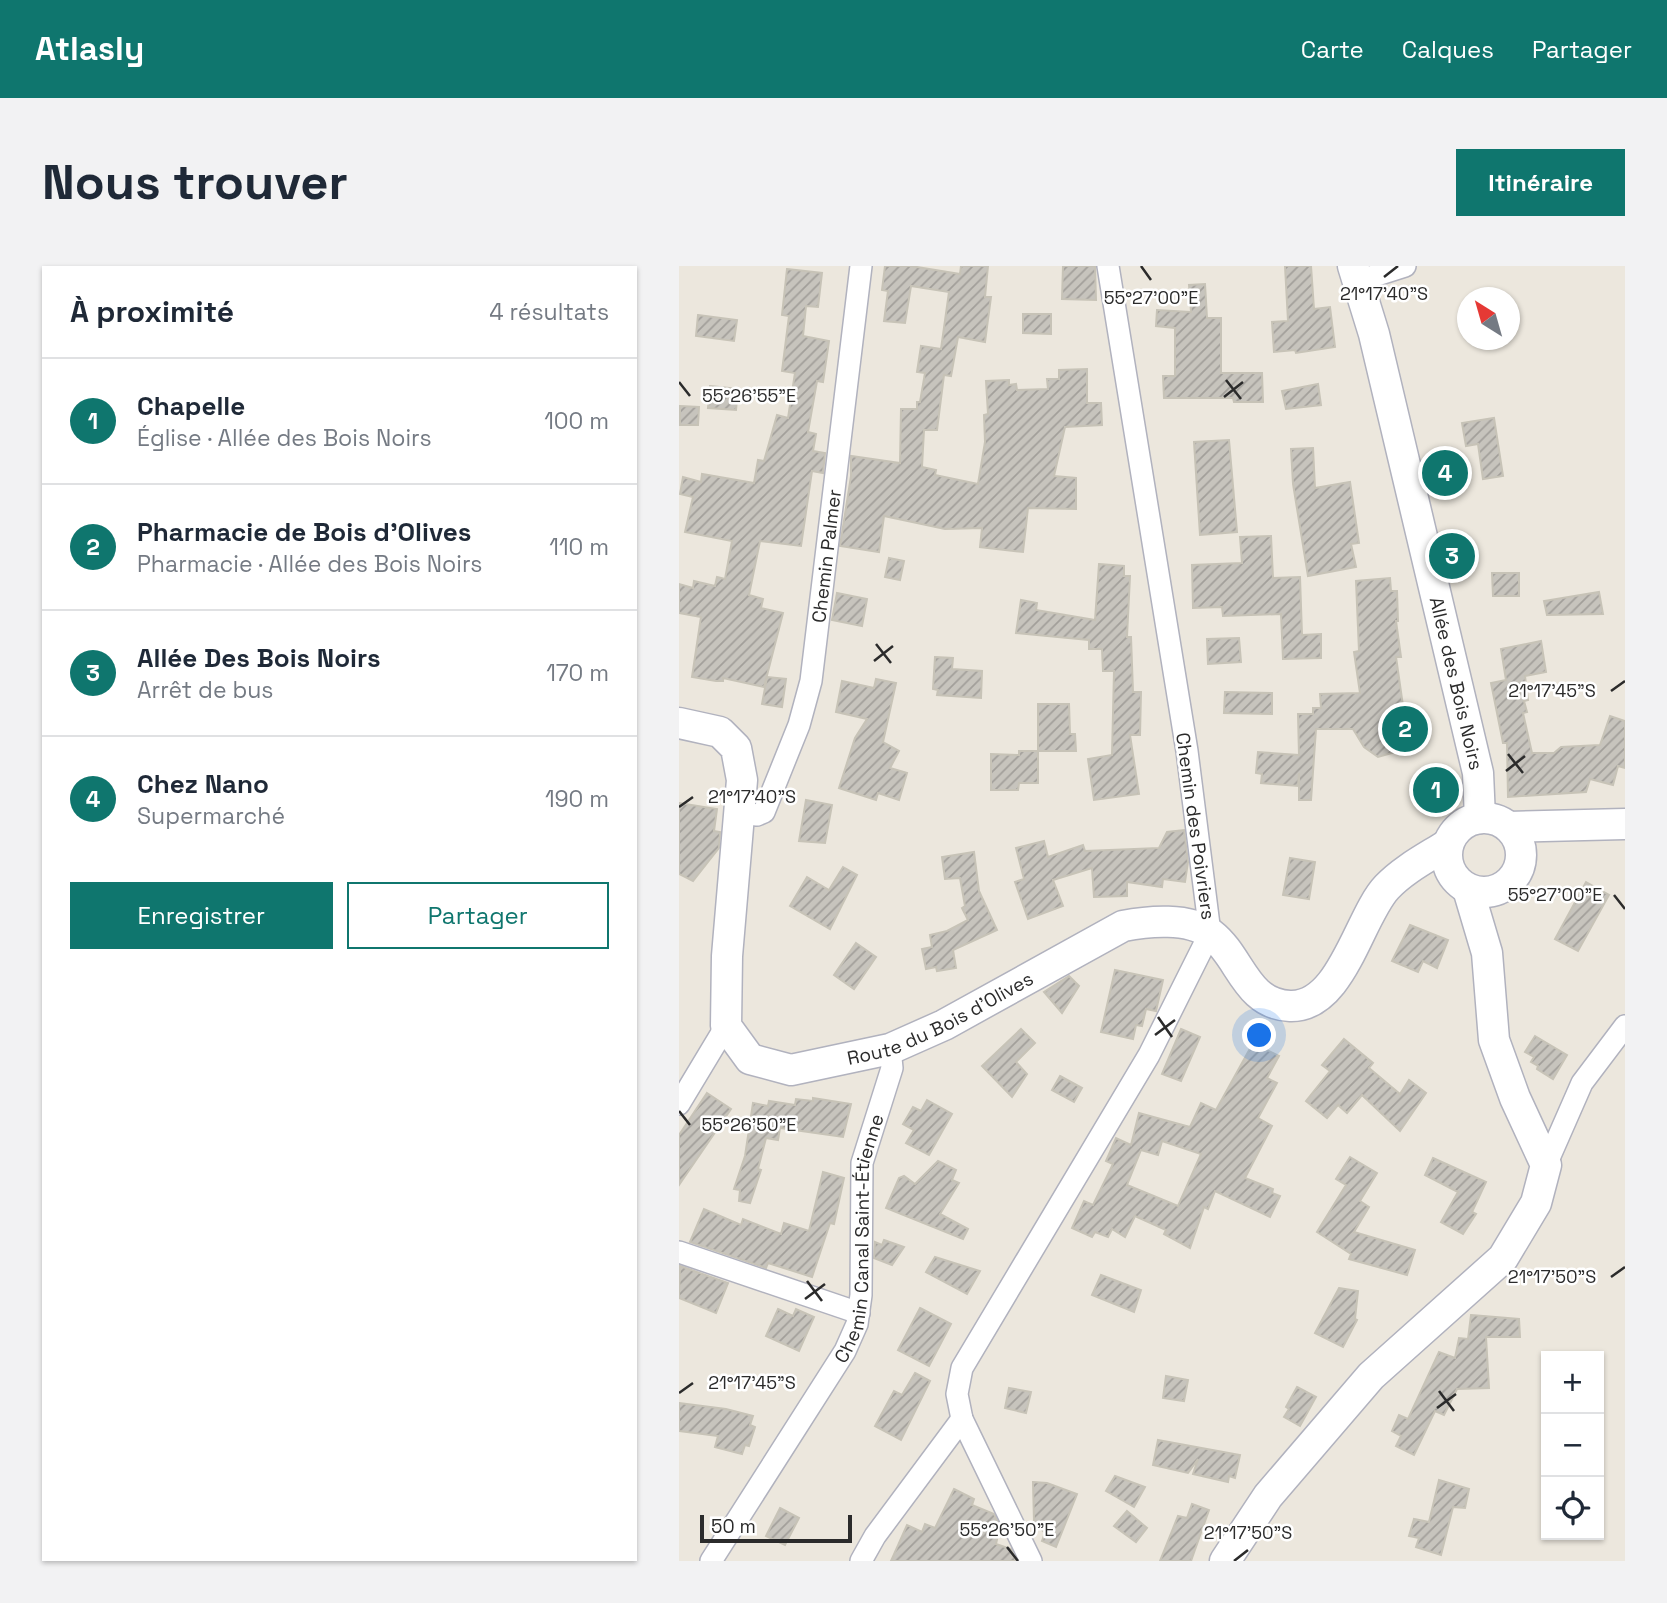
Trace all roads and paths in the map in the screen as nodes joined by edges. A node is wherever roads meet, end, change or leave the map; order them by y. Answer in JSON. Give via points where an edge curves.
{"nodes":[{"id":1,"x":861,"y":266,"type":"edge"},
{"id":2,"x":1108,"y":266,"type":"edge"},
{"id":3,"x":1405,"y":266,"type":"edge"},
{"id":4,"x":1356,"y":274,"type":"edge"},
{"id":5,"x":679,"y":723,"type":"edge"},
{"id":6,"x":740,"y":813,"type":"junction"},
{"id":7,"x":1479,"y":818,"type":"junction"},
{"id":8,"x":1625,"y":824,"type":"edge"},
{"id":9,"x":1580,"y":825,"type":"junction"},
{"id":10,"x":1509,"y":827,"type":"junction"},
{"id":11,"x":1521,"y":861,"type":"junction"},
{"id":12,"x":1456,"y":869,"type":"junction"},
{"id":13,"x":1504,"y":887,"type":"junction"},
{"id":14,"x":1210,"y":933,"type":"junction"},
{"id":15,"x":1487,"y":953,"type":"junction"},
{"id":16,"x":726,"y":1026,"type":"junction"},
{"id":17,"x":1625,"y":1026,"type":"edge"},
{"id":18,"x":890,"y":1049,"type":"junction"},
{"id":19,"x":679,"y":1104,"type":"edge"},
{"id":20,"x":1546,"y":1165,"type":"junction"},
{"id":21,"x":679,"y":1252,"type":"edge"},
{"id":22,"x":859,"y":1313,"type":"junction"},
{"id":23,"x":962,"y":1419,"type":"junction"},
{"id":24,"x":711,"y":1561,"type":"edge"},
{"id":25,"x":861,"y":1561,"type":"edge"},
{"id":26,"x":1031,"y":1561,"type":"edge"},
{"id":27,"x":1225,"y":1561,"type":"edge"}],
"edges":[{"from":1,"to":6,"type":"street","name":"Chemin Palmer","via":[[811,681],[795,736],[764,812],[757,816]]},
{"from":2,"to":14,"type":"street","name":"Chemin des Poivriers","via":[[1187,751]]},
{"from":3,"to":4,"type":"street"},
{"from":4,"to":7,"type":"main road","name":"Allée des Bois Noirs","via":[[1478,773]]},
{"from":5,"to":6,"type":"main road","via":[[720,732],[736,748],[742,780]]},
{"from":6,"to":16,"type":"main road","via":[[727,956]]},
{"from":7,"to":10,"type":"main road"},
{"from":7,"to":12,"type":"main road","via":[[1460,826]]},
{"from":8,"to":9,"type":"main road"},
{"from":9,"to":10,"type":"main road"},
{"from":9,"to":11,"type":"main road"},
{"from":10,"to":11,"type":"main road","via":[[1520,842]]},
{"from":11,"to":13,"type":"main road"},
{"from":12,"to":13,"type":"main road","via":[[1487,892]]},
{"from":12,"to":14,"type":"main road","via":[[1401,876],[1386,888],[1329,985],[1312,1000],[1292,1006],[1266,1001],[1243,979]]},
{"from":12,"to":15,"type":"main road"},
{"from":13,"to":15,"type":"main road"},
{"from":14,"to":18,"type":"main road","name":"Route du Bois d'Olives","via":[[1176,922],[1123,926],[944,1026]]},
{"from":14,"to":23,"type":"street","name":"Chemin des Poivriers","via":[[1149,1055],[962,1368],[957,1394]]},
{"from":15,"to":20,"type":"main road","via":[[1495,1041]]},
{"from":16,"to":18,"type":"main road","name":"Route du Bois d'Olives","via":[[750,1059],[791,1070]]},
{"from":16,"to":19,"type":"street"},
{"from":17,"to":20,"type":"street","via":[[1582,1083]]},
{"from":18,"to":22,"type":"street","name":"Chemin Canal Saint-Étienne","via":[[892,1068],[862,1163]]},
{"from":20,"to":27,"type":"main road","via":[[1536,1203],[1503,1258],[1371,1376],[1268,1496]]},
{"from":21,"to":22,"type":"street"},
{"from":22,"to":24,"type":"street","name":"Chemin Canal Saint-Étienne","via":[[845,1351]]},
{"from":23,"to":25,"type":"street"},
{"from":23,"to":26,"type":"street","name":"Chemin des Poivriers"}]}
